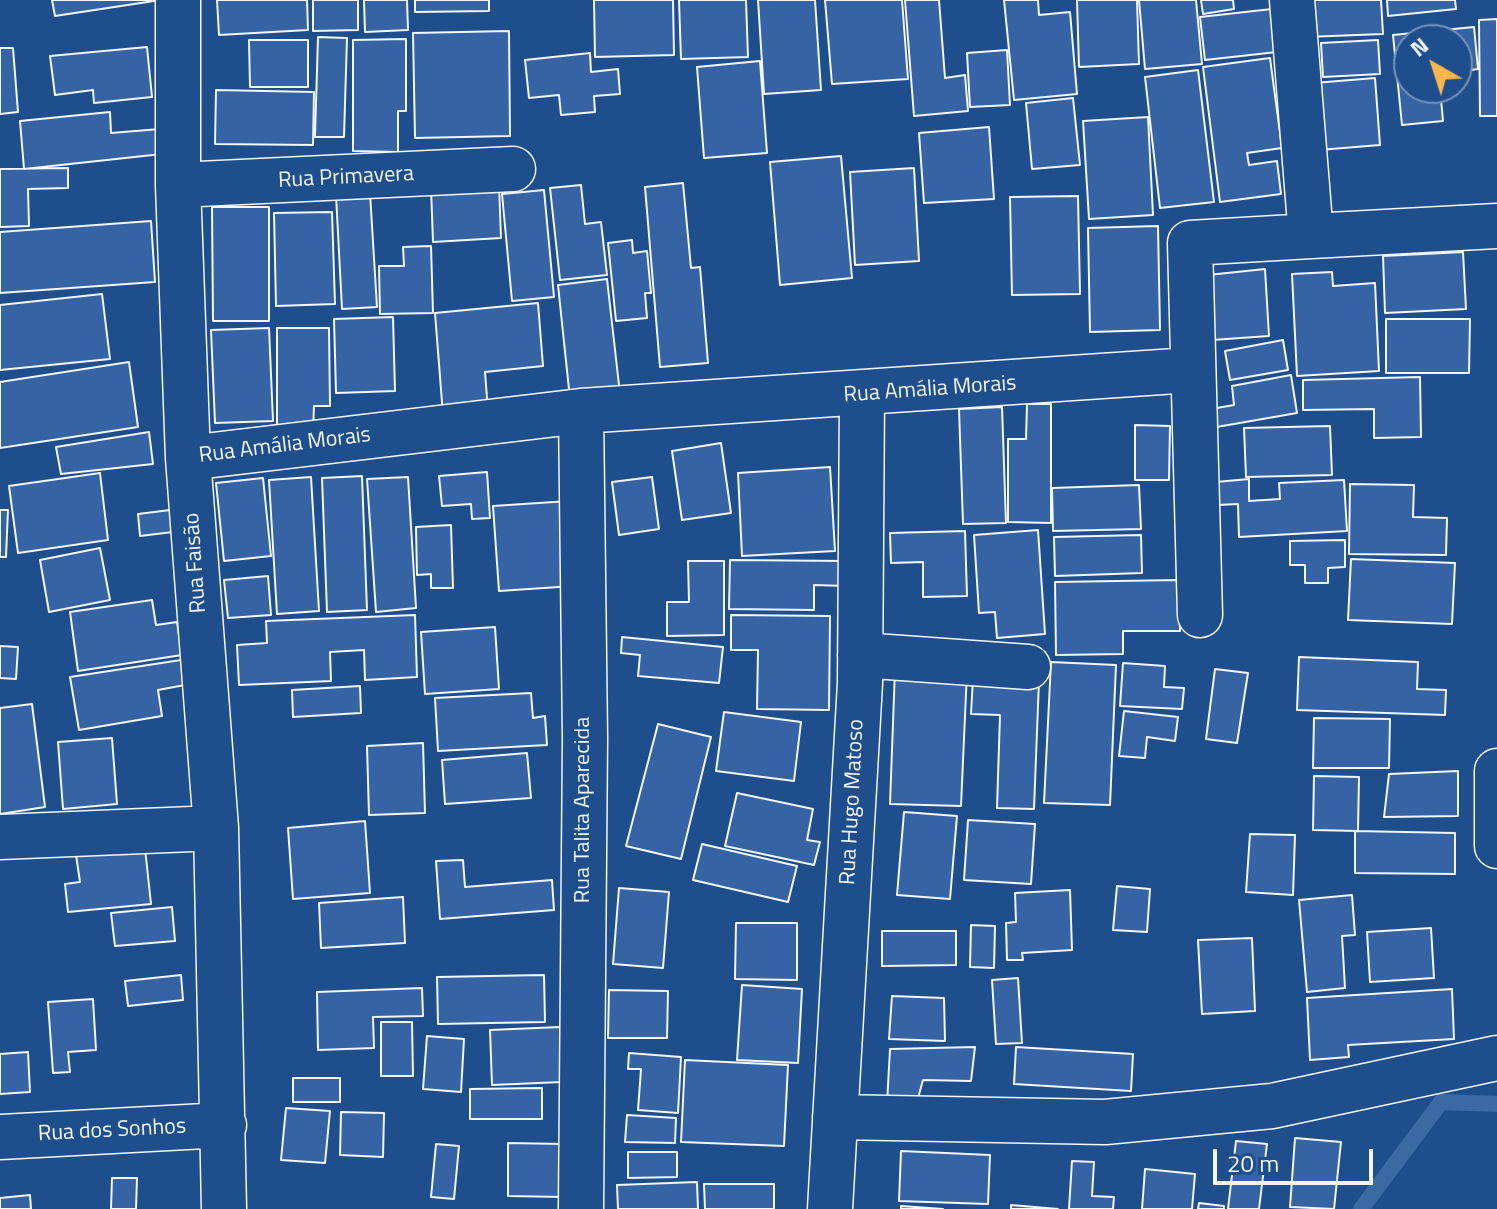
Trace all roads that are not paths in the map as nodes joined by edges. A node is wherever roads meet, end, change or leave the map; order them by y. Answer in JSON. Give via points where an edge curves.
{"nodes":[{"id":1,"x":178,"y":0,"type":"edge"},
{"id":2,"x":1292,"y":0,"type":"edge"},
{"id":3,"x":513,"y":169,"type":"dead end"},
{"id":4,"x":178,"y":185,"type":"junction"},
{"id":5,"x":1497,"y":226,"type":"edge"},
{"id":6,"x":1311,"y":236,"type":"junction"},
{"id":7,"x":1191,"y":370,"type":"junction"},
{"id":8,"x":862,"y":395,"type":"junction"},
{"id":9,"x":581,"y":411,"type":"junction"},
{"id":10,"x":188,"y":458,"type":"junction"},
{"id":11,"x":1200,"y":615,"type":"dead end"},
{"id":12,"x":860,"y":655,"type":"junction"},
{"id":13,"x":1028,"y":667,"type":"dead end"},
{"id":14,"x":1497,"y":771,"type":"edge"},
{"id":15,"x":1496,"y":808,"type":"edge"},
{"id":16,"x":216,"y":828,"type":"junction"},
{"id":17,"x":0,"y":837,"type":"edge"},
{"id":18,"x":1497,"y":846,"type":"edge"},
{"id":19,"x":1497,"y":1058,"type":"edge"},
{"id":20,"x":835,"y":1117,"type":"junction"},
{"id":21,"x":224,"y":1125,"type":"junction"},
{"id":22,"x":0,"y":1137,"type":"edge"},
{"id":23,"x":224,"y":1209,"type":"edge"},
{"id":24,"x":581,"y":1209,"type":"edge"},
{"id":25,"x":830,"y":1209,"type":"edge"}],
"edges":[{"from":1,"to":4,"type":"street","name":"Rua Faisão"},
{"from":2,"to":6,"type":"street"},
{"from":3,"to":4,"type":"street","name":"Rua Primavera"},
{"from":4,"to":10,"type":"street","name":"Rua Faisão"},
{"from":5,"to":6,"type":"street"},
{"from":6,"to":7,"type":"street","via":[[1190,243]]},
{"from":7,"to":8,"type":"street","name":"Rua Amália Morais"},
{"from":7,"to":11,"type":"street"},
{"from":8,"to":9,"type":"street","name":"Rua Amália Morais"},
{"from":8,"to":12,"type":"street","name":"Rua Hugo Matoso"},
{"from":9,"to":10,"type":"street","name":"Rua Amália Morais"},
{"from":9,"to":24,"type":"street","name":"Rua Talita Aparecida"},
{"from":10,"to":16,"type":"street","name":"Rua Faisão"},
{"from":12,"to":13,"type":"street"},
{"from":12,"to":20,"type":"street","name":"Rua Hugo Matoso"},
{"from":14,"to":15,"type":"street"},
{"from":15,"to":18,"type":"street"},
{"from":16,"to":17,"type":"street"},
{"from":16,"to":21,"type":"street","name":"Rua Faisão"},
{"from":19,"to":20,"type":"street","via":[[1272,1106],[1105,1122]]},
{"from":20,"to":25,"type":"street","name":"Rua Hugo Matoso"},
{"from":21,"to":22,"type":"street","name":"Rua dos Sonhos"},
{"from":21,"to":23,"type":"street","name":"Rua Faisão"}]}
